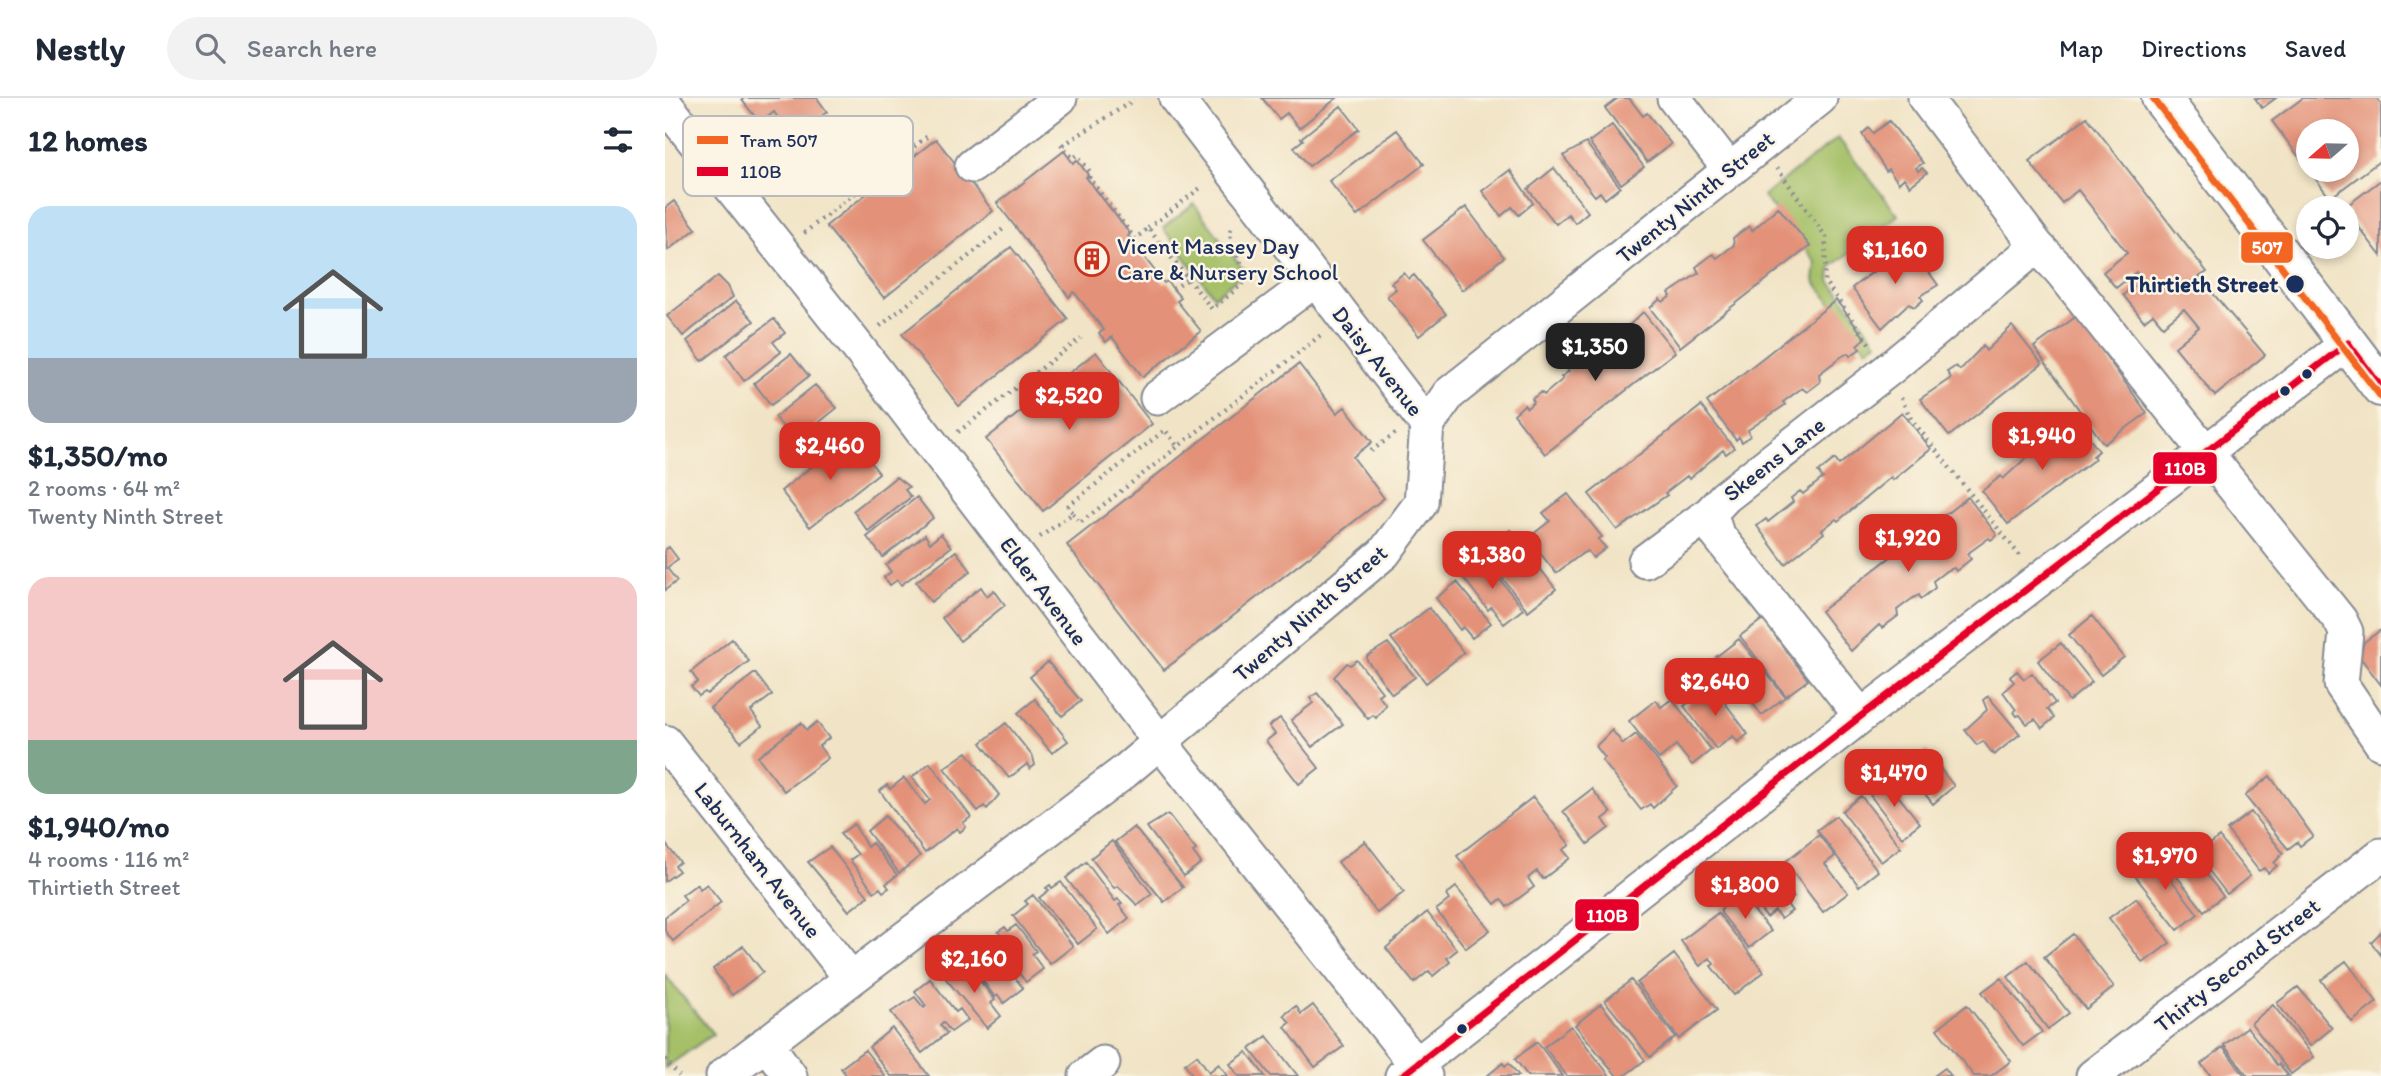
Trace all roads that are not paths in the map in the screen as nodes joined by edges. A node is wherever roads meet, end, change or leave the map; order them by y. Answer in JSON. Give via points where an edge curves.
{"nodes":[{"id":1,"x":1060,"y":98,"type":"edge"},
{"id":2,"x":1175,"y":98,"type":"edge"},
{"id":3,"x":1674,"y":98,"type":"edge"},
{"id":4,"x":1820,"y":98,"type":"edge"},
{"id":5,"x":1925,"y":98,"type":"edge"},
{"id":6,"x":2161,"y":98,"type":"edge"},
{"id":7,"x":665,"y":104,"type":"edge"},
{"id":8,"x":683,"y":127,"type":"edge"},
{"id":9,"x":972,"y":166,"type":"dead end"},
{"id":10,"x":1729,"y":169,"type":"junction"},
{"id":11,"x":738,"y":196,"type":"edge"},
{"id":12,"x":2038,"y":246,"type":"junction"},
{"id":13,"x":1315,"y":280,"type":"junction"},
{"id":14,"x":2347,"y":343,"type":"junction"},
{"id":15,"x":2381,"y":387,"type":"edge"},
{"id":16,"x":1157,"y":398,"type":"dead end"},
{"id":17,"x":1413,"y":428,"type":"junction"},
{"id":18,"x":2206,"y":452,"type":"junction"},
{"id":19,"x":1710,"y":513,"type":"junction"},
{"id":20,"x":1645,"y":561,"type":"dead end"},
{"id":21,"x":1861,"y":716,"type":"junction"},
{"id":22,"x":665,"y":742,"type":"edge"},
{"id":23,"x":1160,"y":743,"type":"junction"},
{"id":24,"x":2381,"y":743,"type":"edge"},
{"id":25,"x":2381,"y":855,"type":"edge"},
{"id":26,"x":850,"y":977,"type":"junction"},
{"id":27,"x":766,"y":1043,"type":"junction"},
{"id":28,"x":1414,"y":1072,"type":"edge"},
{"id":29,"x":723,"y":1076,"type":"edge"},
{"id":30,"x":790,"y":1076,"type":"edge"},
{"id":31,"x":2093,"y":1076,"type":"edge"}],
"edges":[{"from":1,"to":9,"type":"street"},
{"from":2,"to":13,"type":"street","name":"Daisy Avenue"},
{"from":3,"to":10,"type":"street"},
{"from":4,"to":10,"type":"street","name":"Twenty Ninth Street"},
{"from":5,"to":12,"type":"street"},
{"from":6,"to":14,"type":"main road"},
{"from":7,"to":8,"type":"street","name":"Elder Avenue"},
{"from":10,"to":17,"type":"street","name":"Twenty Ninth Street"},
{"from":11,"to":23,"type":"street","name":"Elder Avenue"},
{"from":12,"to":18,"type":"street"},
{"from":12,"to":19,"type":"street","name":"Skeens Lane"},
{"from":13,"to":16,"type":"street"},
{"from":13,"to":17,"type":"street","name":"Daisy Avenue"},
{"from":14,"to":15,"type":"main road"},
{"from":14,"to":18,"type":"street"},
{"from":17,"to":23,"type":"street","name":"Twenty Ninth Street","via":[[1421,503],[1384,553]]},
{"from":18,"to":21,"type":"street"},
{"from":18,"to":24,"type":"street","via":[[2340,620],[2346,632],[2341,684]]},
{"from":19,"to":20,"type":"street"},
{"from":19,"to":21,"type":"street","name":"Skeens Lane","via":[[1717,534]]},
{"from":21,"to":28,"type":"street"},
{"from":22,"to":26,"type":"street","name":"Laburnham Avenue"},
{"from":23,"to":26,"type":"street","name":"Twenty Ninth Street"},
{"from":23,"to":28,"type":"street","name":"Elder Avenue"},
{"from":25,"to":31,"type":"street","name":"Thirty Second Street"},
{"from":26,"to":27,"type":"street","name":"Twenty Ninth Street"},
{"from":27,"to":29,"type":"street","name":"Twenty Ninth Street"},
{"from":27,"to":30,"type":"street"}]}
